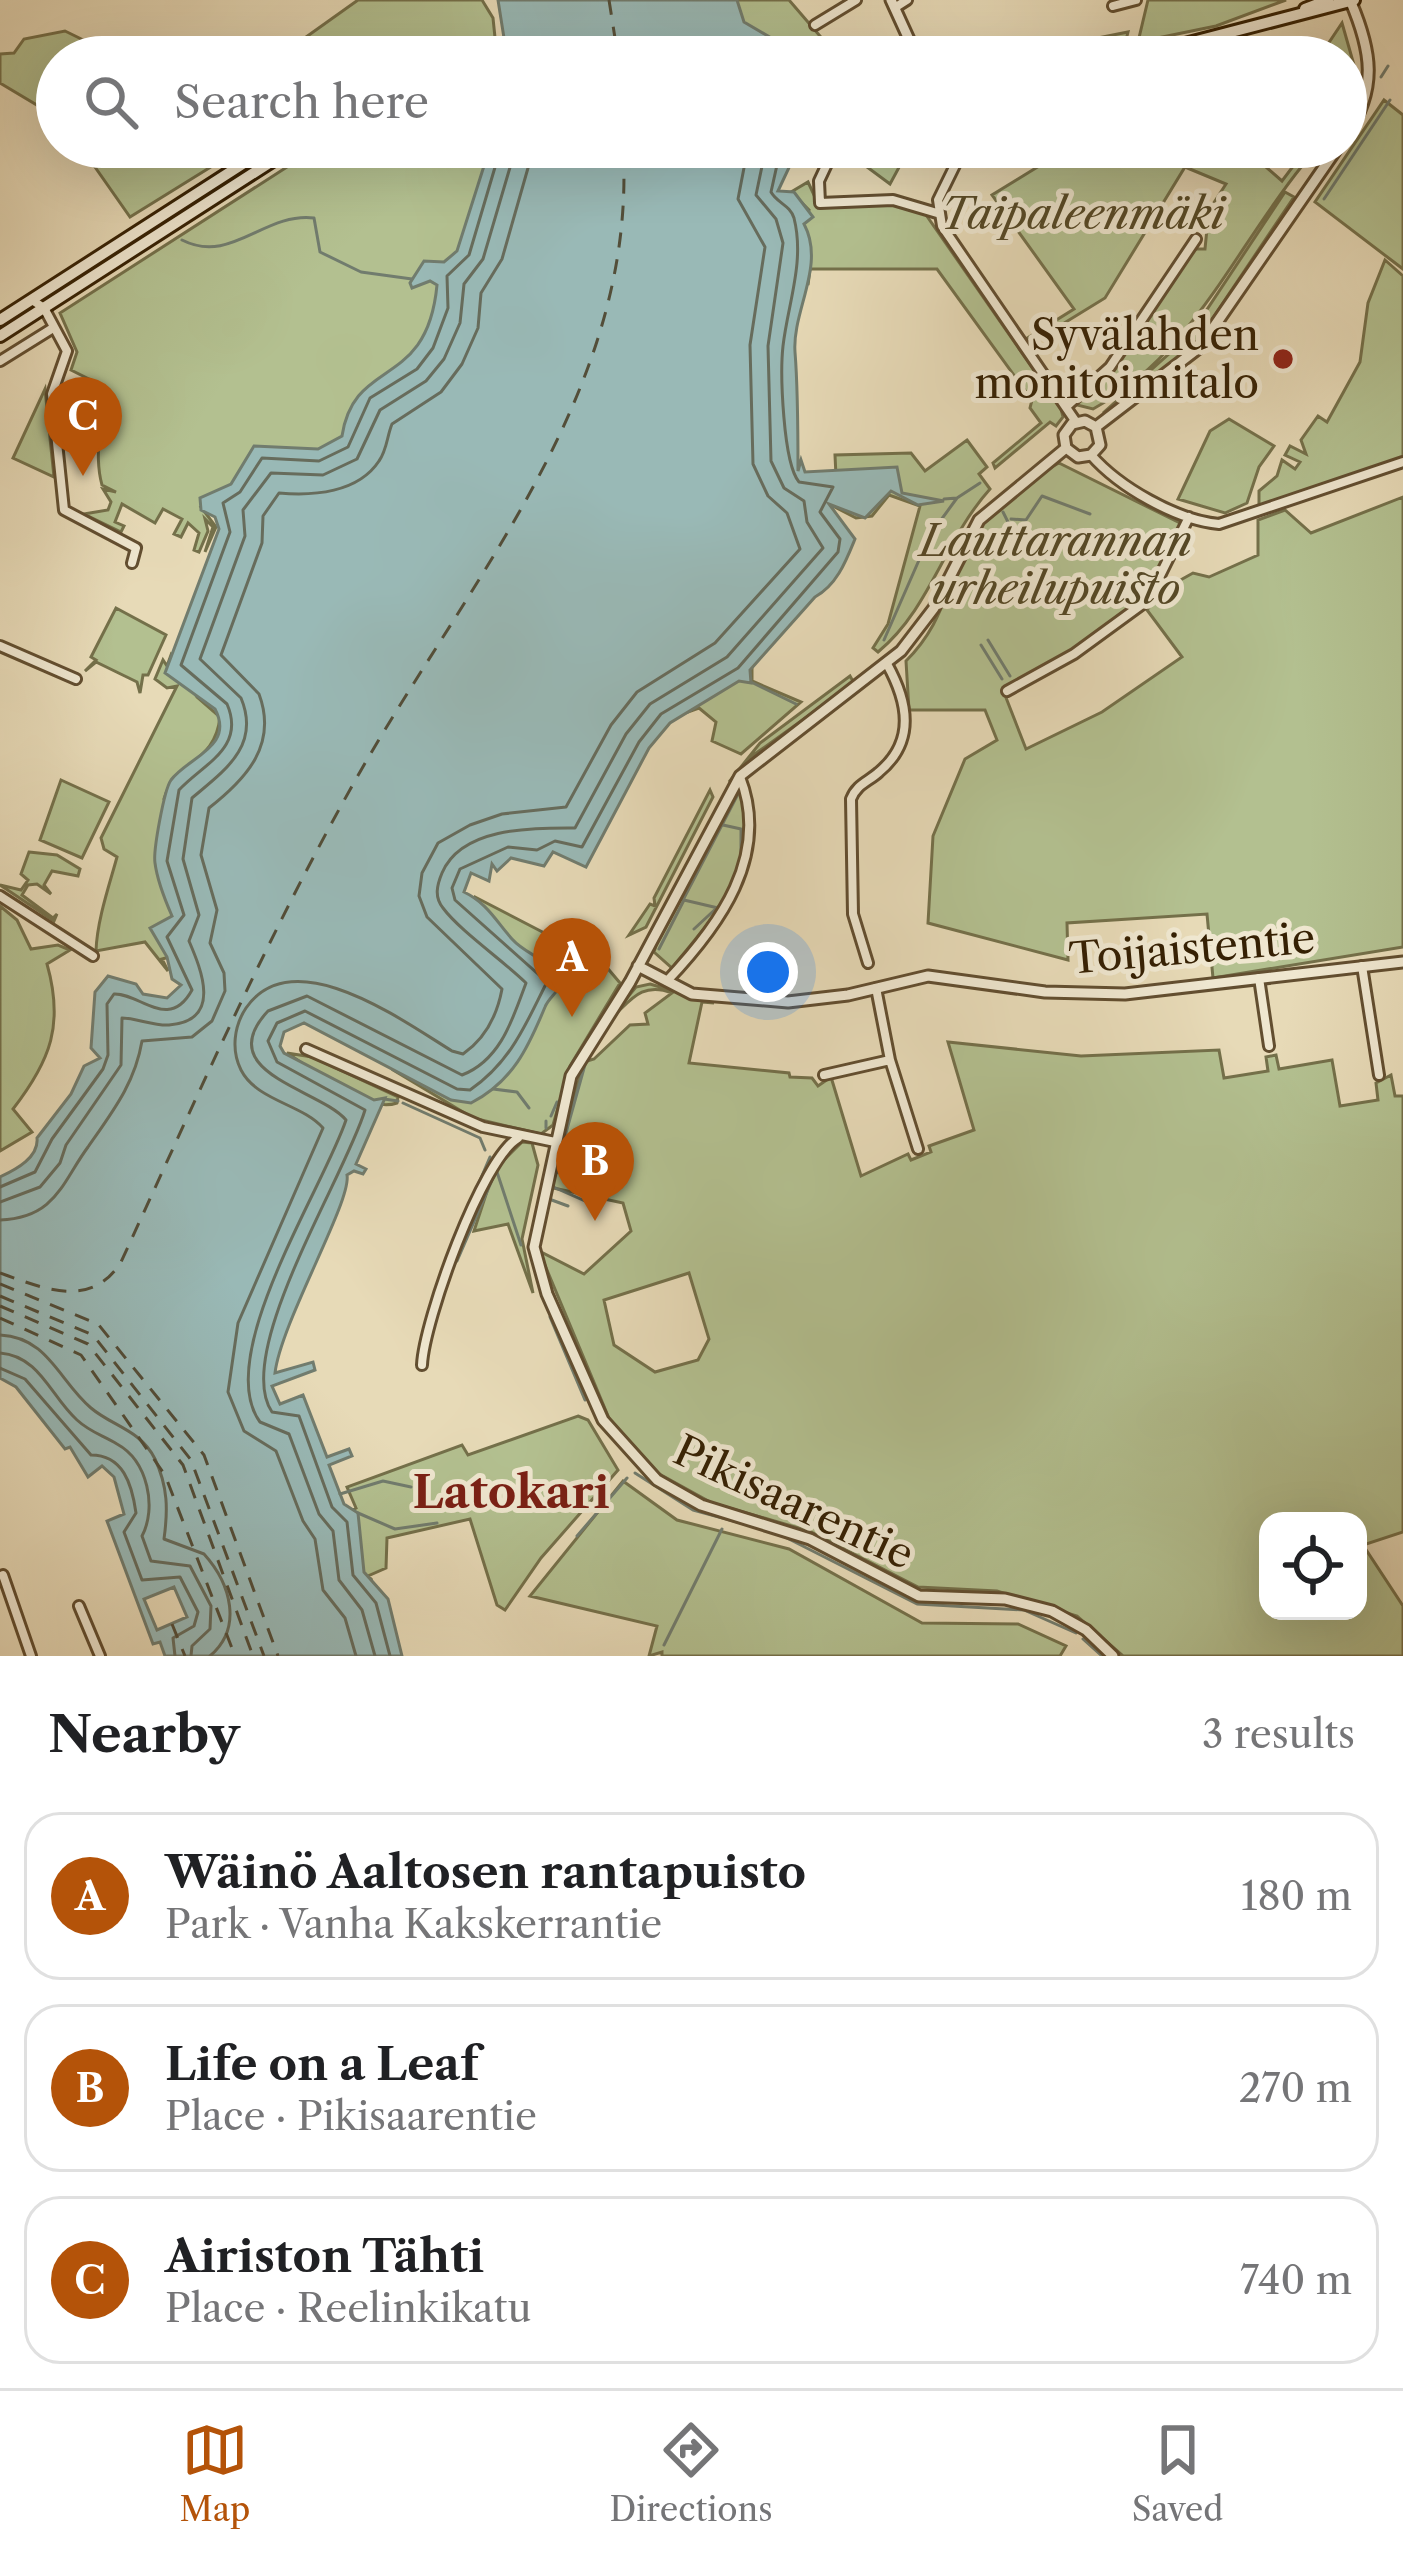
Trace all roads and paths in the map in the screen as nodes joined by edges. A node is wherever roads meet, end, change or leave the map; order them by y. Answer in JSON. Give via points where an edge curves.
{"nodes":[{"id":1,"x":856,"y":0,"type":"edge"},
{"id":2,"x":907,"y":0,"type":"edge"},
{"id":3,"x":1136,"y":0,"type":"edge"},
{"id":4,"x":1328,"y":0,"type":"edge"},
{"id":5,"x":1352,"y":0,"type":"edge"},
{"id":6,"x":894,"y":4,"type":"edge"},
{"id":7,"x":1114,"y":6,"type":"dead end"},
{"id":8,"x":1281,"y":22,"type":"junction"},
{"id":9,"x":815,"y":25,"type":"dead end"},
{"id":10,"x":908,"y":36,"type":"edge"},
{"id":11,"x":1223,"y":36,"type":"edge"},
{"id":12,"x":1361,"y":36,"type":"edge"},
{"id":13,"x":1367,"y":59,"type":"edge"},
{"id":14,"x":1367,"y":100,"type":"edge"},
{"id":15,"x":239,"y":168,"type":"edge"},
{"id":16,"x":260,"y":168,"type":"edge"},
{"id":17,"x":826,"y":168,"type":"edge"},
{"id":18,"x":953,"y":168,"type":"edge"},
{"id":19,"x":1324,"y":168,"type":"edge"},
{"id":20,"x":937,"y":213,"type":"junction"},
{"id":21,"x":1196,"y":239,"type":"dead end"},
{"id":22,"x":38,"y":307,"type":"junction"},
{"id":23,"x":0,"y":320,"type":"edge"},
{"id":24,"x":53,"y":328,"type":"junction"},
{"id":25,"x":0,"y":336,"type":"edge"},
{"id":26,"x":0,"y":361,"type":"edge"},
{"id":27,"x":1068,"y":405,"type":"junction"},
{"id":28,"x":1076,"y":422,"type":"junction"},
{"id":29,"x":1096,"y":427,"type":"junction"},
{"id":30,"x":1066,"y":448,"type":"junction"},
{"id":31,"x":1091,"y":455,"type":"junction"},
{"id":32,"x":1403,"y":463,"type":"edge"},
{"id":33,"x":1189,"y":517,"type":"junction"},
{"id":34,"x":132,"y":563,"type":"dead end"},
{"id":35,"x":0,"y":646,"type":"edge"},
{"id":36,"x":887,"y":664,"type":"junction"},
{"id":37,"x":76,"y":680,"type":"dead end"},
{"id":38,"x":1007,"y":692,"type":"dead end"},
{"id":39,"x":740,"y":776,"type":"junction"},
{"id":40,"x":0,"y":896,"type":"edge"},
{"id":41,"x":93,"y":956,"type":"dead end"},
{"id":42,"x":1403,"y":962,"type":"edge"},
{"id":43,"x":868,"y":963,"type":"dead end"},
{"id":44,"x":638,"y":966,"type":"junction"},
{"id":45,"x":1362,"y":966,"type":"junction"},
{"id":46,"x":1258,"y":978,"type":"junction"},
{"id":47,"x":666,"y":982,"type":"junction"},
{"id":48,"x":876,"y":988,"type":"junction"},
{"id":49,"x":1269,"y":1046,"type":"dead end"},
{"id":50,"x":306,"y":1049,"type":"dead end"},
{"id":51,"x":890,"y":1060,"type":"junction"},
{"id":52,"x":1379,"y":1075,"type":"dead end"},
{"id":53,"x":824,"y":1076,"type":"dead end"},
{"id":54,"x":519,"y":1137,"type":"junction"},
{"id":55,"x":555,"y":1142,"type":"junction"},
{"id":56,"x":918,"y":1149,"type":"dead end"},
{"id":57,"x":422,"y":1365,"type":"dead end"},
{"id":58,"x":3,"y":1575,"type":"edge"},
{"id":59,"x":79,"y":1606,"type":"dead end"},
{"id":60,"x":31,"y":1656,"type":"edge"},
{"id":61,"x":100,"y":1656,"type":"edge"},
{"id":62,"x":1113,"y":1656,"type":"edge"}],
"edges":[{"from":1,"to":9,"type":"street"},
{"from":2,"to":6,"type":"street"},
{"from":3,"to":7,"type":"street"},
{"from":4,"to":8,"type":"main road"},
{"from":5,"to":8,"type":"main road"},
{"from":5,"to":12,"type":"street"},
{"from":6,"to":10,"type":"street"},
{"from":8,"to":11,"type":"main road"},
{"from":13,"to":14,"type":"street"},
{"from":15,"to":22,"type":"main road"},
{"from":16,"to":22,"type":"main road"},
{"from":17,"to":20,"type":"street","via":[[820,203],[893,200]]},
{"from":18,"to":20,"type":"street"},
{"from":19,"to":29,"type":"street","via":[[1200,347]]},
{"from":20,"to":27,"type":"street"},
{"from":21,"to":27,"type":"street","via":[[1110,367]]},
{"from":22,"to":23,"type":"main road"},
{"from":22,"to":24,"type":"street"},
{"from":22,"to":25,"type":"main road"},
{"from":24,"to":26,"type":"street"},
{"from":24,"to":34,"type":"street","via":[[67,355],[52,394],[64,510],[136,548]]},
{"from":27,"to":28,"type":"street"},
{"from":28,"to":29,"type":"street"},
{"from":28,"to":30,"type":"street","via":[[1064,435]]},
{"from":29,"to":31,"type":"street","via":[[1101,440]]},
{"from":30,"to":31,"type":"street"},
{"from":30,"to":36,"type":"street","via":[[980,520],[927,620]]},
{"from":31,"to":33,"type":"street","via":[[1115,478]]},
{"from":32,"to":33,"type":"street","via":[[1228,524]]},
{"from":33,"to":38,"type":"street","via":[[1148,600]]},
{"from":35,"to":37,"type":"street"},
{"from":36,"to":39,"type":"street"},
{"from":36,"to":43,"type":"street","via":[[904,700],[903,739],[851,802],[853,914]]},
{"from":39,"to":44,"type":"street","name":"Pikisaarentie"},
{"from":39,"to":47,"type":"street","via":[[745,875]]},
{"from":40,"to":41,"type":"street"},
{"from":42,"to":45,"type":"street","name":"Toijaistentie"},
{"from":44,"to":47,"type":"street","name":"Toijaistentie"},
{"from":44,"to":55,"type":"street","name":"Pikisaarentie","via":[[576,1066]]},
{"from":45,"to":46,"type":"street","name":"Toijaistentie"},
{"from":45,"to":52,"type":"street"},
{"from":46,"to":48,"type":"street","name":"Toijaistentie","via":[[1102,995],[928,976]]},
{"from":46,"to":49,"type":"street"},
{"from":47,"to":48,"type":"street","name":"Toijaistentie","via":[[692,994],[764,1002]]},
{"from":48,"to":51,"type":"street"},
{"from":50,"to":54,"type":"street"},
{"from":51,"to":53,"type":"street"},
{"from":51,"to":56,"type":"street"},
{"from":54,"to":55,"type":"street"},
{"from":54,"to":57,"type":"street","via":[[494,1162],[430,1311]]},
{"from":55,"to":62,"type":"street","name":"Pikisaarentie","via":[[536,1262],[603,1420],[633,1460],[689,1500],[810,1539],[919,1596],[1005,1599],[1052,1611]]},
{"from":58,"to":60,"type":"street"},
{"from":59,"to":61,"type":"street"}]}
